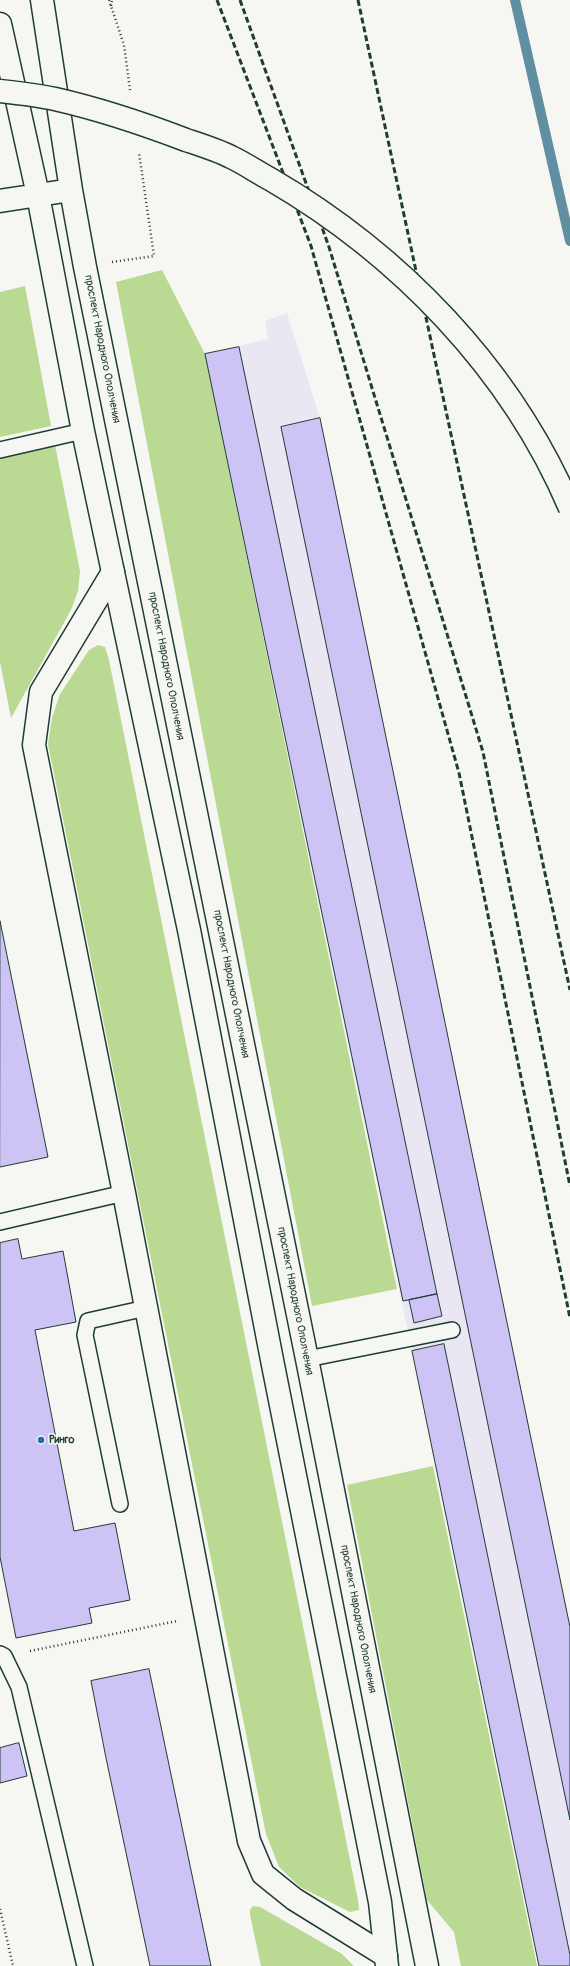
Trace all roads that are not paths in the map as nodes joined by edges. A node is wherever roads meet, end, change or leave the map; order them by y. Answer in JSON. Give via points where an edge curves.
{"nodes":[{"id":1,"x":42,"y":0,"type":"edge"},
{"id":2,"x":0,"y":24,"type":"edge"},
{"id":3,"x":0,"y":91,"type":"edge"},
{"id":4,"x":71,"y":190,"type":"junction"},
{"id":5,"x":38,"y":195,"type":"junction"},
{"id":6,"x":0,"y":201,"type":"edge"},
{"id":7,"x":83,"y":431,"type":"junction"},
{"id":8,"x":0,"y":450,"type":"edge"},
{"id":9,"x":570,"y":508,"type":"edge"},
{"id":10,"x":113,"y":572,"type":"junction"},
{"id":11,"x":124,"y":1193,"type":"junction"},
{"id":12,"x":0,"y":1222,"type":"edge"},
{"id":13,"x":146,"y":1308,"type":"junction"},
{"id":14,"x":452,"y":1330,"type":"dead end"},
{"id":15,"x":307,"y":1359,"type":"junction"},
{"id":16,"x":120,"y":1504,"type":"dead end"},
{"id":17,"x":2,"y":1655,"type":"edge"},
{"id":18,"x":387,"y":1961,"type":"edge"},
{"id":19,"x":85,"y":1966,"type":"edge"},
{"id":20,"x":426,"y":1966,"type":"edge"}],
"edges":[{"from":1,"to":4,"type":"main road","name":"проспект Народного Ополчения"},
{"from":2,"to":5,"type":"main road"},
{"from":3,"to":9,"type":"main road","bridge":true,"via":[[70,103],[151,126],[224,154],[333,219],[418,290],[457,330],[527,426],[558,480]]},
{"from":4,"to":5,"type":"main road"},
{"from":4,"to":15,"type":"main road","name":"проспект Народного Ополчения"},
{"from":5,"to":6,"type":"main road"},
{"from":5,"to":7,"type":"main road"},
{"from":7,"to":8,"type":"lane"},
{"from":7,"to":10,"type":"main road"},
{"from":10,"to":11,"type":"main road","via":[[41,692],[34,745]]},
{"from":10,"to":18,"type":"main road","via":[[188,930],[379,1894]]},
{"from":11,"to":12,"type":"lane"},
{"from":11,"to":13,"type":"main road"},
{"from":13,"to":16,"type":"lane","via":[[88,1321],[85,1335]]},
{"from":13,"to":18,"type":"main road","via":[[249,1841],[263,1874],[294,1899]]},
{"from":14,"to":15,"type":"lane"},
{"from":15,"to":20,"type":"main road","name":"проспект Народного Ополчения"},
{"from":17,"to":19,"type":"lane","via":[[19,1687]]}]}
